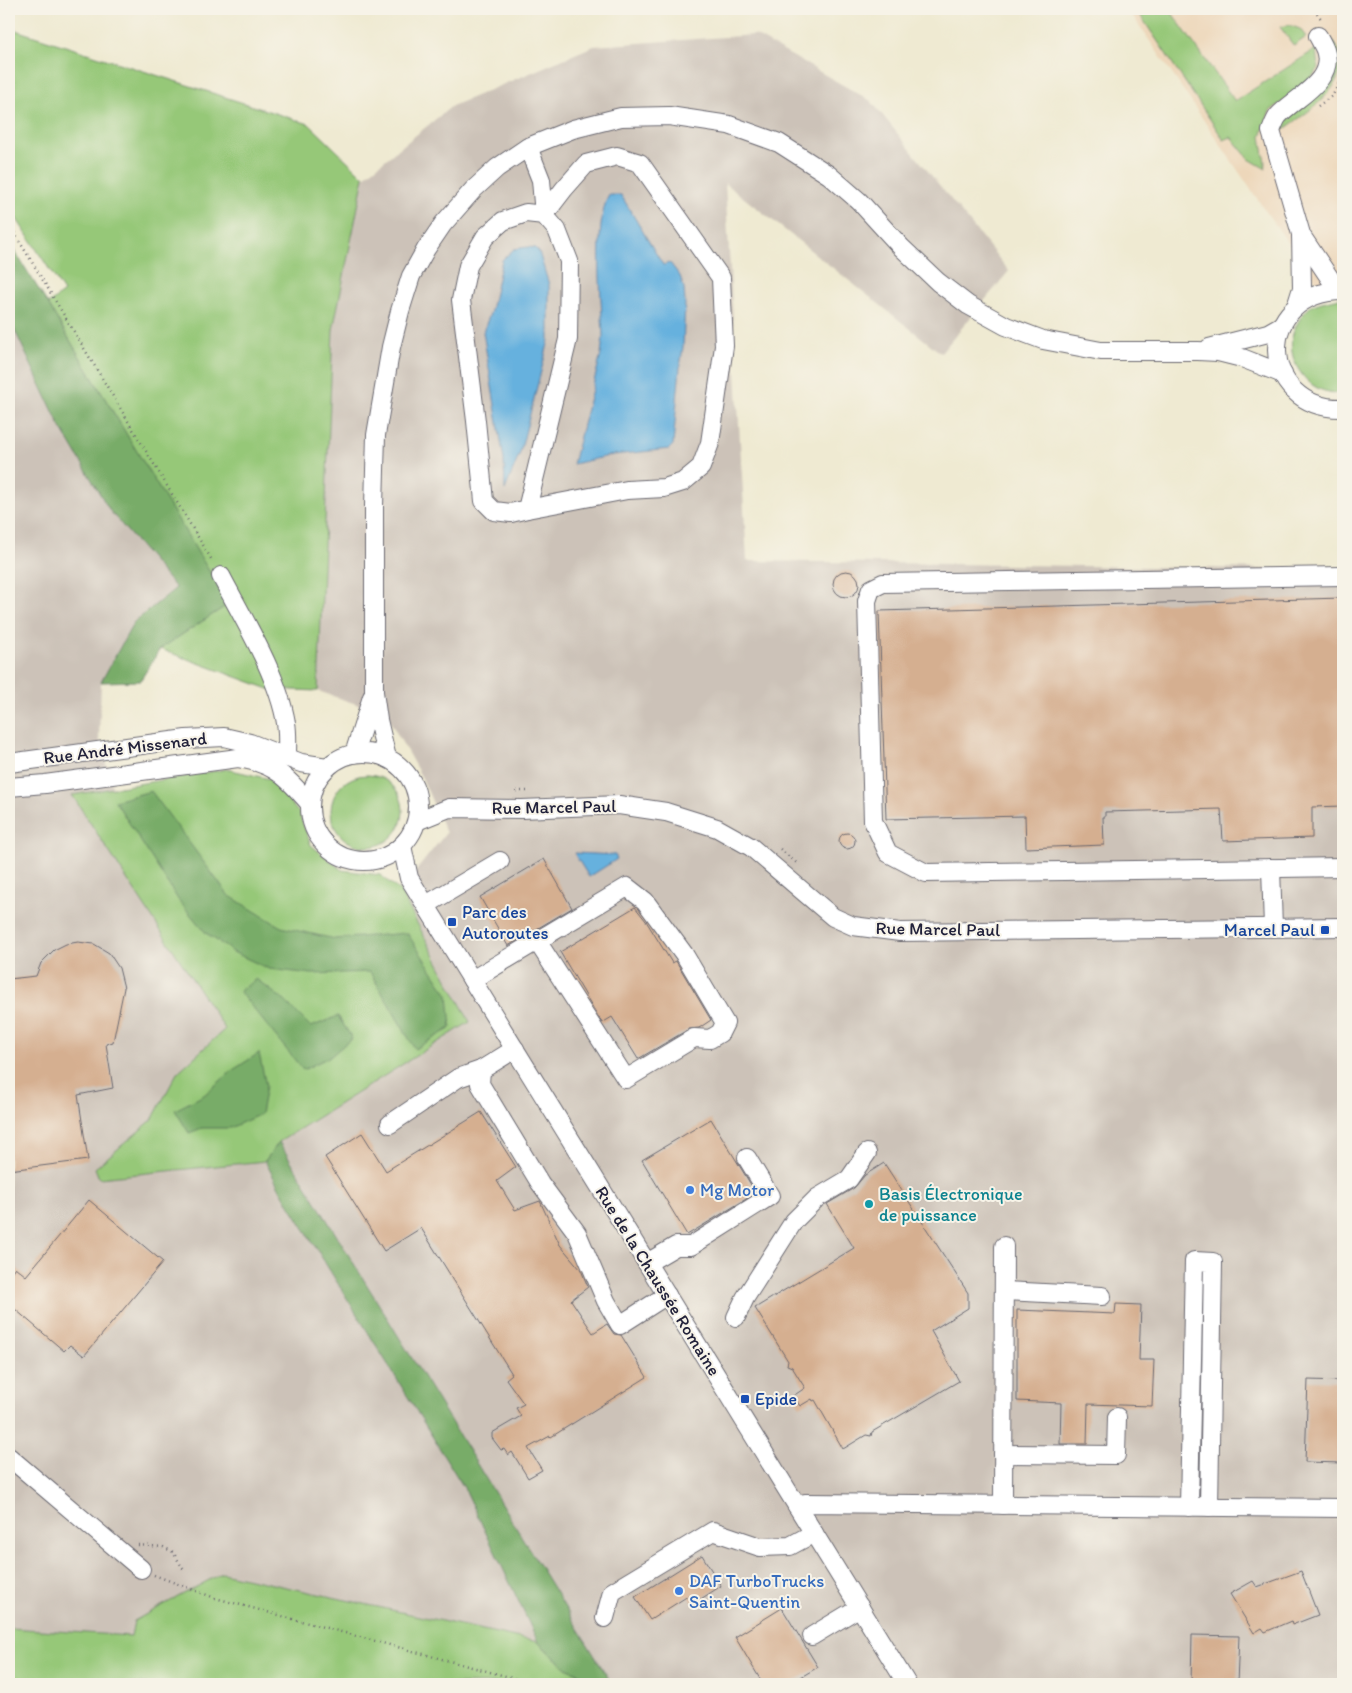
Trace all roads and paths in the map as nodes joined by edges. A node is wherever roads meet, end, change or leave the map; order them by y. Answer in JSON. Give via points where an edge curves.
{"nodes":[{"id":1,"x":1318,"y":36,"type":"dead end"},
{"id":2,"x":1343,"y":75,"type":"edge"},
{"id":3,"x":1311,"y":111,"type":"dead end"},
{"id":4,"x":528,"y":147,"type":"junction"},
{"id":5,"x":544,"y":215,"type":"junction"},
{"id":6,"x":9,"y":224,"type":"edge"},
{"id":7,"x":1301,"y":234,"type":"junction"},
{"id":8,"x":1343,"y":291,"type":"edge"},
{"id":9,"x":1297,"y":304,"type":"junction"},
{"id":10,"x":1282,"y":325,"type":"junction"},
{"id":11,"x":1198,"y":351,"type":"junction"},
{"id":12,"x":1282,"y":374,"type":"junction"},
{"id":13,"x":1343,"y":408,"type":"edge"},
{"id":14,"x":527,"y":509,"type":"junction"},
{"id":15,"x":221,"y":576,"type":"joint"},
{"id":16,"x":1343,"y":576,"type":"edge"},
{"id":17,"x":374,"y":692,"type":"junction"},
{"id":18,"x":186,"y":739,"type":"junction"},
{"id":19,"x":354,"y":754,"type":"junction"},
{"id":20,"x":287,"y":758,"type":"junction"},
{"id":21,"x":386,"y":758,"type":"junction"},
{"id":22,"x":9,"y":763,"type":"edge"},
{"id":23,"x":189,"y":764,"type":"junction"},
{"id":24,"x":328,"y":767,"type":"junction"},
{"id":25,"x":9,"y":787,"type":"edge"},
{"id":26,"x":516,"y":791,"type":"dead end"},
{"id":27,"x":534,"y":791,"type":"dead end"},
{"id":28,"x":416,"y":792,"type":"junction"},
{"id":29,"x":310,"y":804,"type":"junction"},
{"id":30,"x":449,"y":808,"type":"junction"},
{"id":31,"x":416,"y":821,"type":"junction"},
{"id":32,"x":402,"y":846,"type":"junction"},
{"id":33,"x":777,"y":846,"type":"dead end"},
{"id":34,"x":375,"y":860,"type":"junction"},
{"id":35,"x":500,"y":861,"type":"dead end"},
{"id":36,"x":802,"y":868,"type":"dead end"},
{"id":37,"x":1271,"y":868,"type":"junction"},
{"id":38,"x":1343,"y":868,"type":"edge"},
{"id":39,"x":409,"y":878,"type":"junction"},
{"id":40,"x":426,"y":906,"type":"junction"},
{"id":41,"x":1343,"y":927,"type":"edge"},
{"id":42,"x":1273,"y":928,"type":"junction"},
{"id":43,"x":537,"y":941,"type":"junction"},
{"id":44,"x":472,"y":980,"type":"junction"},
{"id":45,"x":515,"y":1049,"type":"junction"},
{"id":46,"x":482,"y":1070,"type":"junction"},
{"id":47,"x":390,"y":1124,"type":"dead end"},
{"id":48,"x":867,"y":1153,"type":"dead end"},
{"id":49,"x":747,"y":1158,"type":"dead end"},
{"id":50,"x":1004,"y":1246,"type":"dead end"},
{"id":51,"x":647,"y":1263,"type":"junction"},
{"id":52,"x":1004,"y":1291,"type":"junction"},
{"id":53,"x":667,"y":1294,"type":"junction"},
{"id":54,"x":1102,"y":1296,"type":"dead end"},
{"id":55,"x":736,"y":1318,"type":"dead end"},
{"id":56,"x":1117,"y":1418,"type":"dead end"},
{"id":57,"x":1003,"y":1454,"type":"junction"},
{"id":58,"x":9,"y":1457,"type":"edge"},
{"id":59,"x":1003,"y":1505,"type":"junction"},
{"id":60,"x":797,"y":1506,"type":"junction"},
{"id":61,"x":1189,"y":1507,"type":"junction"},
{"id":62,"x":1209,"y":1507,"type":"junction"},
{"id":63,"x":1343,"y":1508,"type":"edge"},
{"id":64,"x":814,"y":1533,"type":"junction"},
{"id":65,"x":141,"y":1569,"type":"joint"},
{"id":66,"x":860,"y":1607,"type":"junction"},
{"id":67,"x":605,"y":1618,"type":"dead end"},
{"id":68,"x":812,"y":1636,"type":"dead end"},
{"id":69,"x":535,"y":1684,"type":"edge"},
{"id":70,"x":907,"y":1684,"type":"edge"}],
"edges":[{"from":1,"to":7,"type":"street","via":[[1327,63],[1320,79],[1277,118],[1271,131]]},
{"from":2,"to":3,"type":"path","via":[[1333,94]]},
{"from":4,"to":5,"type":"street","via":[[541,180]]},
{"from":4,"to":11,"type":"street","via":[[573,129],[621,117],[669,116],[729,125],[780,143],[829,175],[938,282],[968,305],[1006,326],[1043,340],[1101,351]]},
{"from":4,"to":17,"type":"street","via":[[497,168],[448,218],[411,276],[400,311],[376,435]]},
{"from":5,"to":14,"type":"street","via":[[557,230],[569,261],[568,338]]},
{"from":5,"to":14,"type":"street","via":[[526,213],[503,221],[485,237],[468,266],[462,300],[484,501],[494,512],[511,513]]},
{"from":5,"to":14,"type":"street","via":[[586,164],[617,156],[640,163],[721,278],[724,346],[710,443],[701,468],[682,482],[664,488],[627,490]]},
{"from":6,"to":15,"type":"path"},
{"from":7,"to":8,"type":"street","via":[[1333,283]]},
{"from":7,"to":9,"type":"street","via":[[1302,288]]},
{"from":8,"to":9,"type":"street","via":[[1321,293]]},
{"from":9,"to":10,"type":"street"},
{"from":10,"to":11,"type":"street","via":[[1268,333]]},
{"from":10,"to":12,"type":"street","via":[[1278,341]]},
{"from":11,"to":12,"type":"street","via":[[1242,358]]},
{"from":12,"to":13,"type":"street","via":[[1301,397],[1328,408]]},
{"from":15,"to":20,"type":"street","via":[[263,656],[280,700],[286,725]]},
{"from":16,"to":37,"type":"street","via":[[882,583],[871,590],[867,601],[873,821],[888,853],[926,873]]},
{"from":17,"to":19,"type":"street"},
{"from":17,"to":21,"type":"street"},
{"from":18,"to":20,"type":"street","name":"Rue André Missenard","via":[[224,737],[250,742]]},
{"from":18,"to":22,"type":"street","name":"Rue André Missenard"},
{"from":18,"to":23,"type":"street"},
{"from":19,"to":21,"type":"street","via":[[371,753]]},
{"from":19,"to":24,"type":"street","via":[[340,758]]},
{"from":20,"to":24,"type":"street","name":"Rue André Missenard"},
{"from":21,"to":28,"type":"street","via":[[400,766]]},
{"from":23,"to":25,"type":"street","name":"Rue André Missenard"},
{"from":23,"to":29,"type":"street","name":"Rue André Missenard","via":[[238,758],[255,761],[276,770]]},
{"from":24,"to":29,"type":"street","via":[[312,790]]},
{"from":26,"to":27,"type":"path"},
{"from":28,"to":30,"type":"street","name":"Rue Marcel Paul"},
{"from":28,"to":31,"type":"street"},
{"from":29,"to":34,"type":"street","via":[[311,821],[329,848],[343,857]]},
{"from":30,"to":31,"type":"street","name":"Rue Marcel Paul"},
{"from":30,"to":42,"type":"street","name":"Rue Marcel Paul","via":[[619,805],[666,812],[717,828],[751,847],[833,917],[853,926],[900,932]]},
{"from":31,"to":32,"type":"street"},
{"from":32,"to":34,"type":"street","via":[[391,855]]},
{"from":32,"to":39,"type":"street","name":"Rue de la Chaussée Romaine"},
{"from":33,"to":36,"type":"path"},
{"from":34,"to":39,"type":"street"},
{"from":35,"to":40,"type":"street"},
{"from":37,"to":38,"type":"street"},
{"from":37,"to":42,"type":"street"},
{"from":39,"to":40,"type":"street","name":"Rue de la Chaussée Romaine"},
{"from":40,"to":44,"type":"street","name":"Rue de la Chaussée Romaine"},
{"from":41,"to":42,"type":"street","name":"Rue Marcel Paul"},
{"from":43,"to":43,"type":"street","via":[[627,887],[645,901],[725,1023],[720,1032],[710,1039],[694,1038],[626,1079]]},
{"from":43,"to":44,"type":"street"},
{"from":44,"to":45,"type":"street","name":"Rue de la Chaussée Romaine"},
{"from":45,"to":46,"type":"street"},
{"from":45,"to":51,"type":"street","name":"Rue de la Chaussée Romaine"},
{"from":46,"to":47,"type":"street","via":[[458,1078]]},
{"from":46,"to":53,"type":"street","via":[[480,1084],[540,1183],[577,1233],[606,1301],[620,1324]]},
{"from":48,"to":55,"type":"street","via":[[849,1179],[817,1198],[794,1221],[745,1298]]},
{"from":49,"to":51,"type":"street","via":[[770,1196],[691,1246],[676,1246]]},
{"from":50,"to":52,"type":"street"},
{"from":51,"to":53,"type":"street","name":"Rue de la Chaussée Romaine"},
{"from":52,"to":54,"type":"street"},
{"from":52,"to":57,"type":"street"},
{"from":53,"to":60,"type":"street","name":"Rue de la Chaussée Romaine"},
{"from":56,"to":57,"type":"street","via":[[1116,1455]]},
{"from":57,"to":59,"type":"street"},
{"from":58,"to":65,"type":"street"},
{"from":59,"to":60,"type":"street","via":[[805,1503]]},
{"from":59,"to":61,"type":"street"},
{"from":60,"to":64,"type":"street","name":"Rue de la Chaussée Romaine"},
{"from":61,"to":62,"type":"street"},
{"from":61,"to":62,"type":"street","via":[[1194,1261],[1213,1262]]},
{"from":62,"to":63,"type":"street"},
{"from":64,"to":66,"type":"street","name":"Rue de la Chaussée Romaine"},
{"from":64,"to":67,"type":"street","via":[[790,1546],[760,1547],[713,1531],[612,1592]]},
{"from":65,"to":69,"type":"path","via":[[215,1598]]},
{"from":66,"to":68,"type":"street"},
{"from":66,"to":70,"type":"street","name":"Rue de la Chaussée Romaine"}]}
